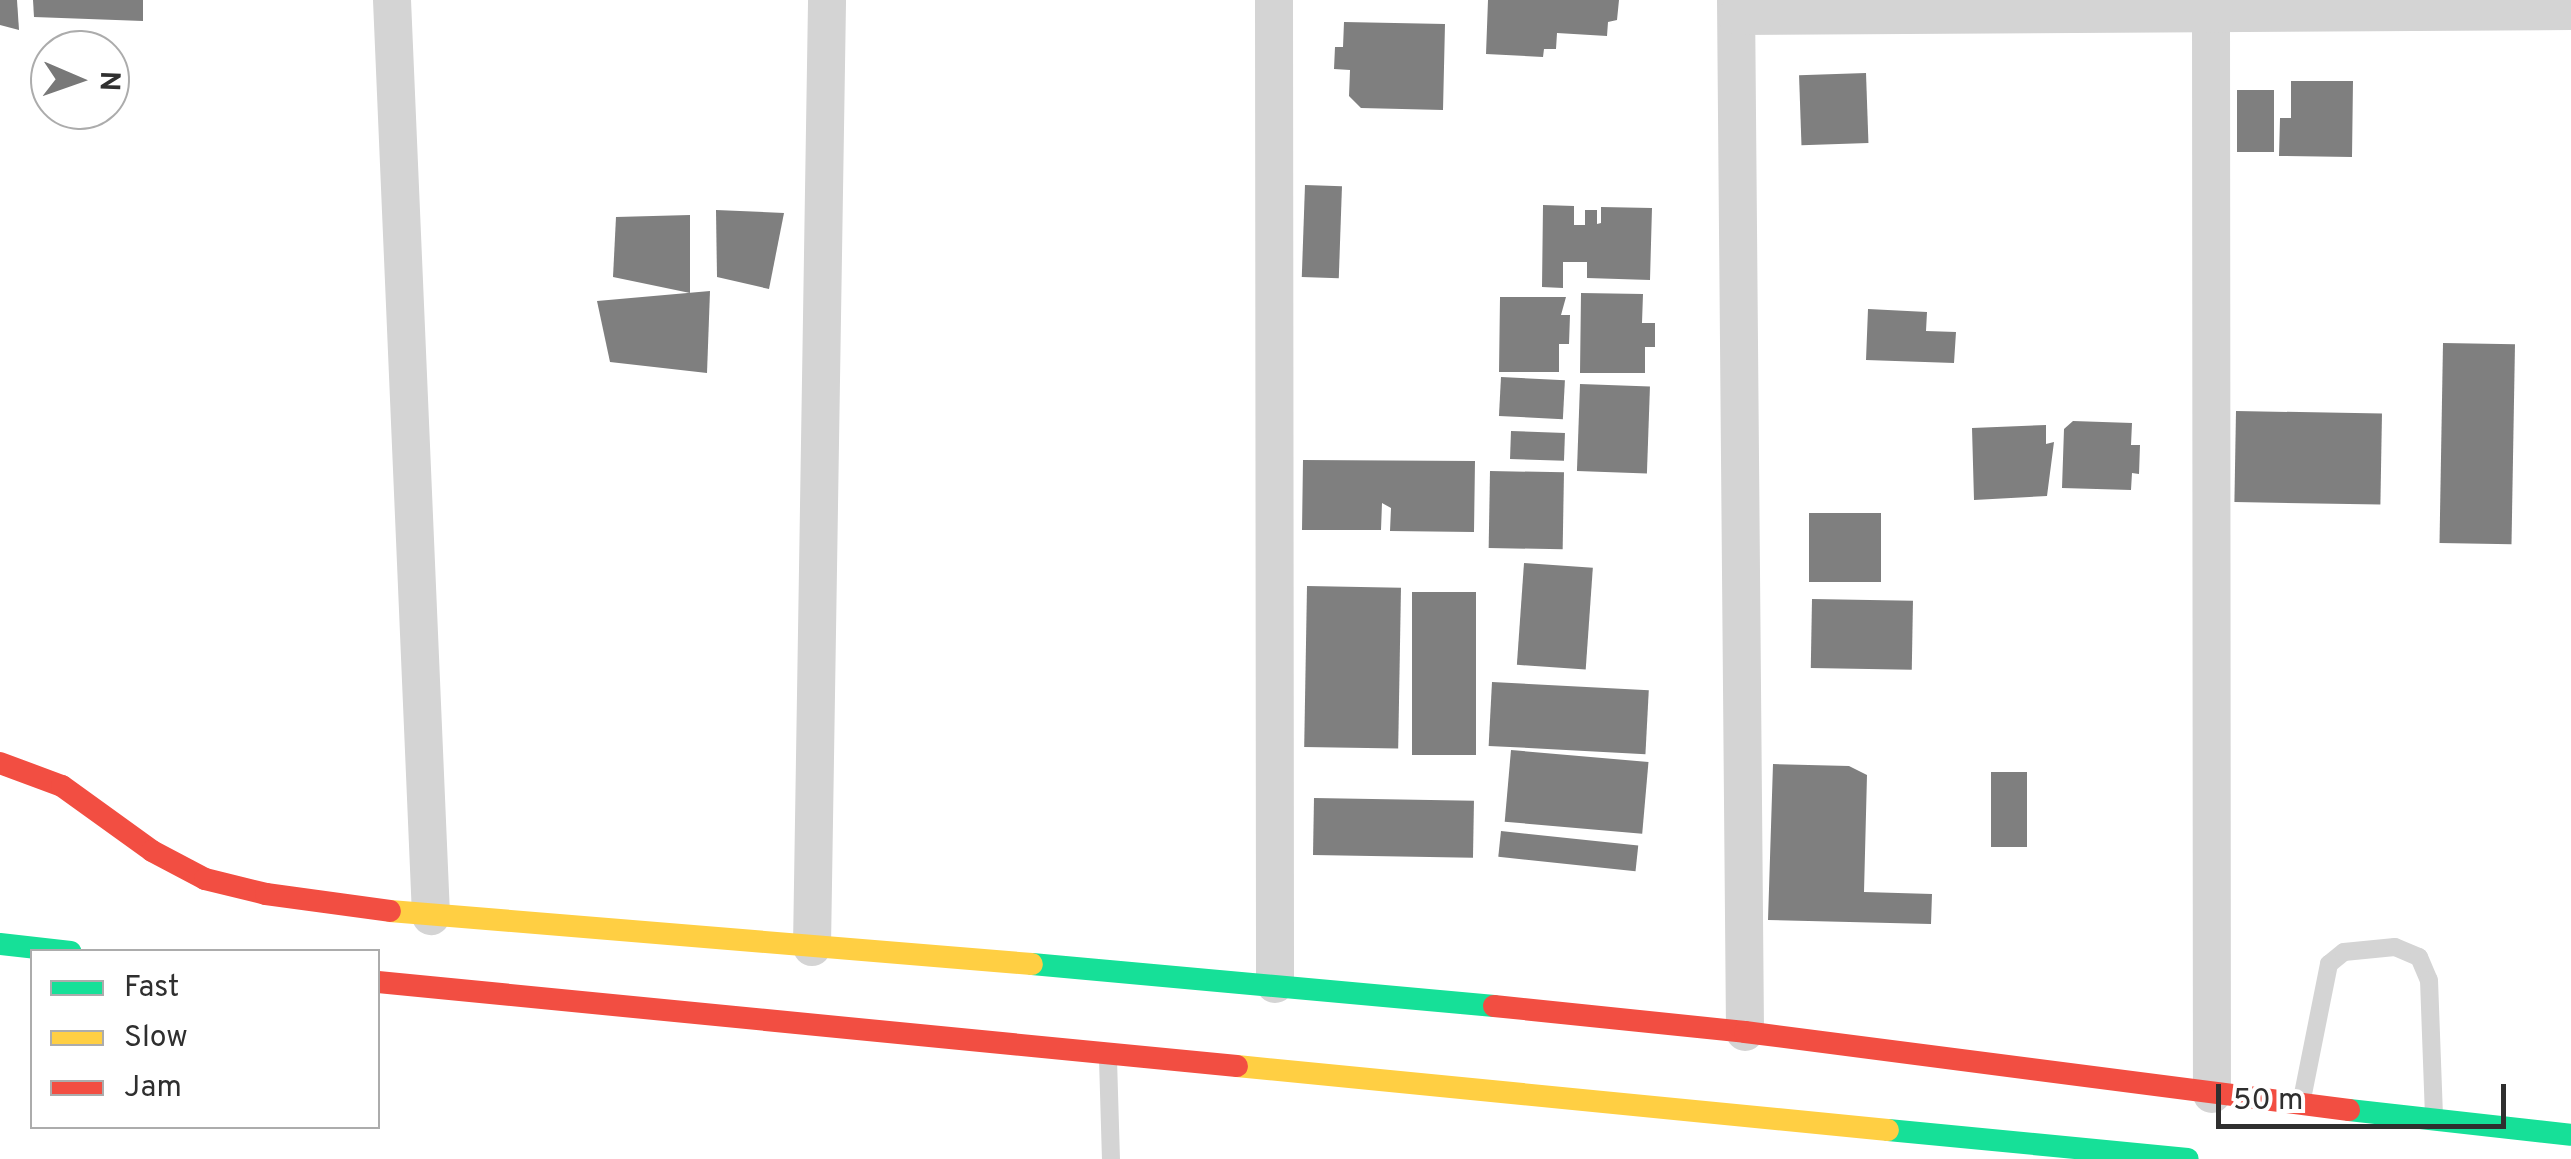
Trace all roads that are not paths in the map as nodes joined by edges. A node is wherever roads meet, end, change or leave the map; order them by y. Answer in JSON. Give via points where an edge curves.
{"nodes":[{"id":1,"x":392,"y":0,"type":"edge"},
{"id":2,"x":827,"y":0,"type":"edge"},
{"id":3,"x":1274,"y":0,"type":"edge"},
{"id":4,"x":1736,"y":8,"type":"edge"},
{"id":5,"x":2571,"y":11,"type":"edge"},
{"id":6,"x":2211,"y":13,"type":"junction"},
{"id":7,"x":0,"y":763,"type":"edge"},
{"id":8,"x":431,"y":916,"type":"junction"},
{"id":9,"x":0,"y":944,"type":"edge"},
{"id":10,"x":812,"y":947,"type":"junction"},
{"id":11,"x":45,"y":949,"type":"edge"},
{"id":12,"x":380,"y":982,"type":"edge"},
{"id":13,"x":1276,"y":984,"type":"junction"},
{"id":14,"x":1745,"y":1032,"type":"junction"},
{"id":15,"x":1108,"y":1053,"type":"junction"},
{"id":16,"x":2212,"y":1094,"type":"junction"},
{"id":17,"x":2301,"y":1104,"type":"junction"},
{"id":18,"x":2434,"y":1119,"type":"junction"},
{"id":19,"x":2571,"y":1135,"type":"edge"},
{"id":20,"x":1110,"y":1159,"type":"edge"},
{"id":21,"x":2188,"y":1159,"type":"edge"}],
"edges":[{"from":1,"to":8,"type":"street"},
{"from":2,"to":10,"type":"street"},
{"from":3,"to":13,"type":"street"},
{"from":4,"to":6,"type":"street"},
{"from":4,"to":14,"type":"street"},
{"from":5,"to":6,"type":"street"},
{"from":6,"to":16,"type":"street"},
{"from":7,"to":8,"type":"main road","via":[[62,786],[152,851],[205,879]]},
{"from":8,"to":10,"type":"main road"},
{"from":9,"to":11,"type":"main road"},
{"from":10,"to":13,"type":"main road"},
{"from":12,"to":15,"type":"main road"},
{"from":13,"to":14,"type":"main road"},
{"from":14,"to":16,"type":"main road"},
{"from":15,"to":20,"type":"lane"},
{"from":15,"to":21,"type":"main road"},
{"from":16,"to":17,"type":"main road"},
{"from":17,"to":18,"type":"main road"},
{"from":17,"to":18,"type":"lane","via":[[2329,964],[2344,952],[2395,947],[2418,956],[2429,980]]},
{"from":18,"to":19,"type":"main road"}]}
